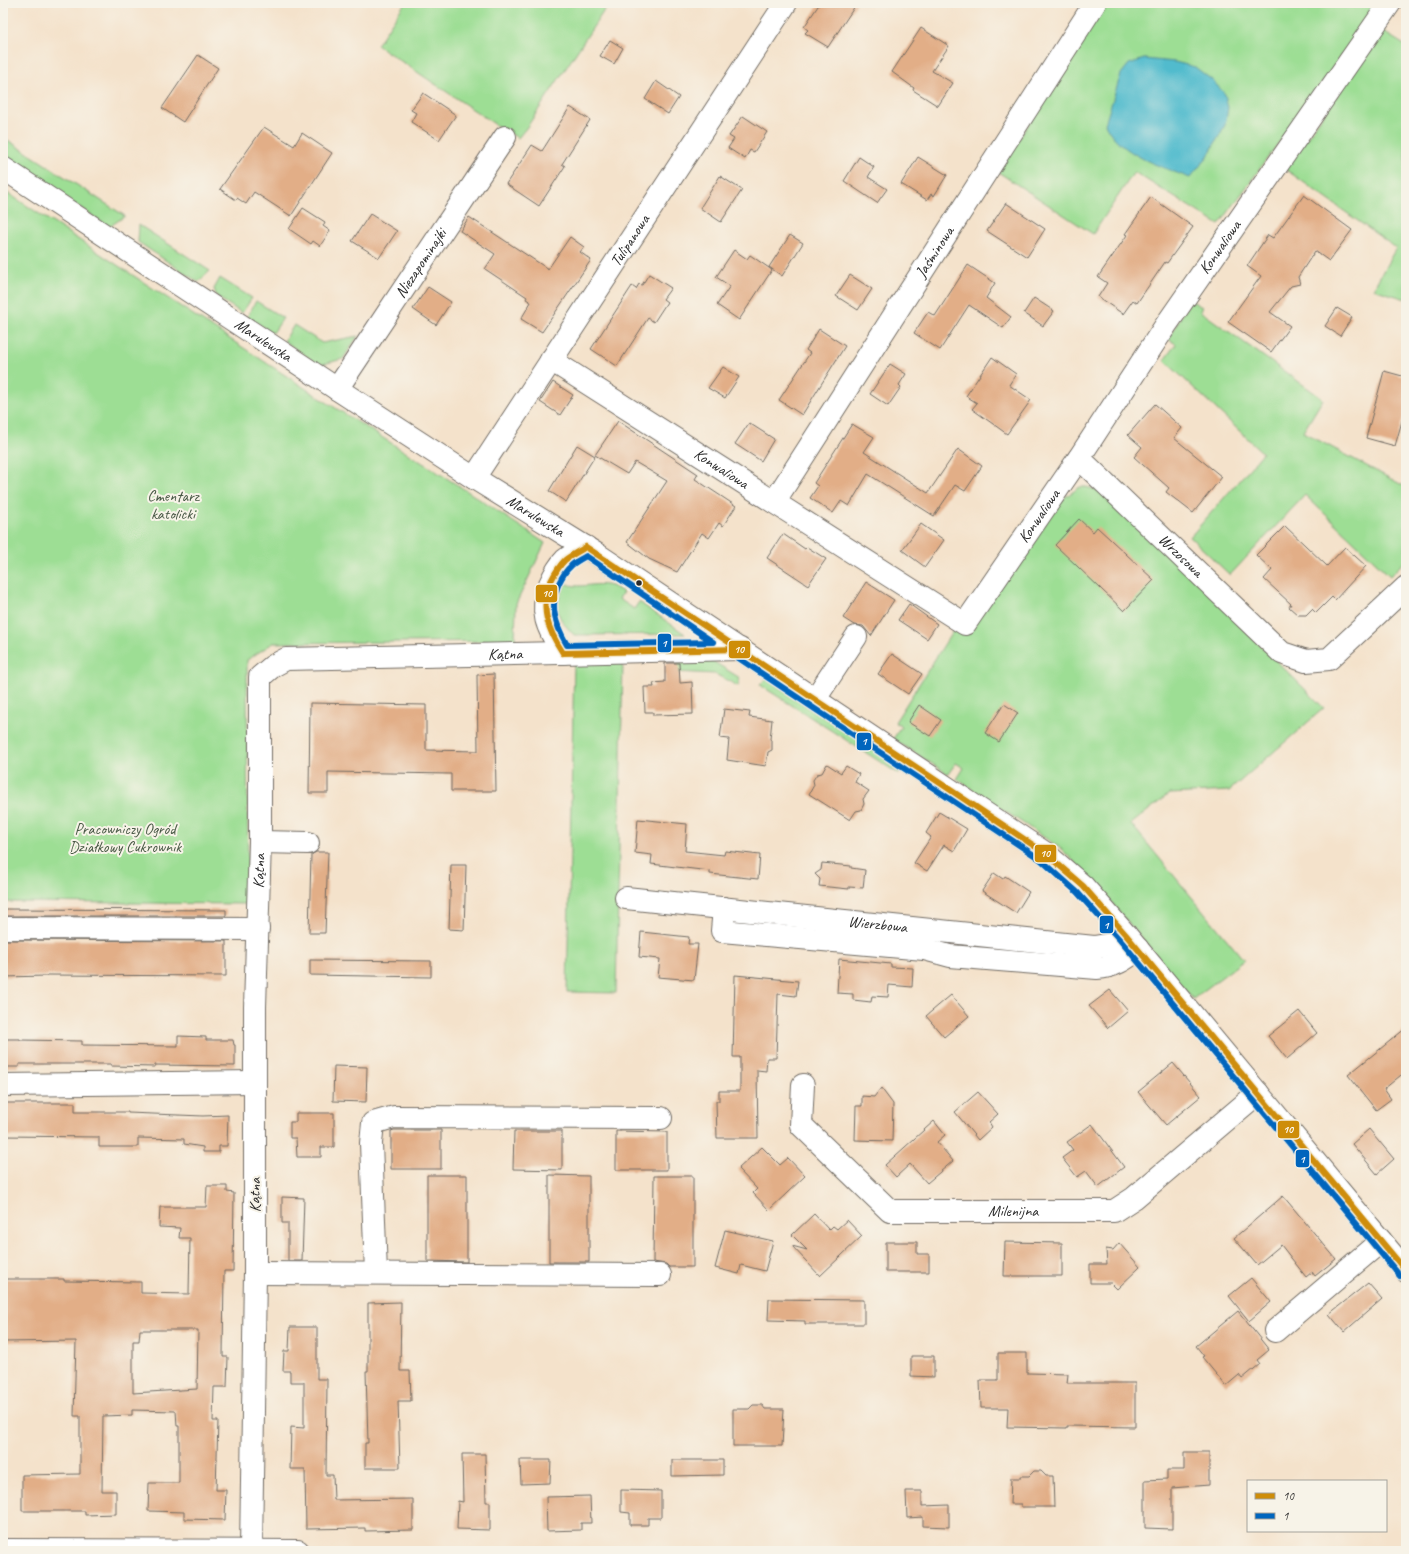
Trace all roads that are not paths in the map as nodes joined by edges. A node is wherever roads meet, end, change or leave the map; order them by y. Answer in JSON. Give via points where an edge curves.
{"nodes":[{"id":1,"x":786,"y":3,"type":"edge"},
{"id":2,"x":1096,"y":3,"type":"edge"},
{"id":3,"x":1390,"y":3,"type":"edge"},
{"id":4,"x":505,"y":137,"type":"dead end"},
{"id":5,"x":3,"y":168,"type":"edge"},
{"id":6,"x":551,"y":360,"type":"junction"},
{"id":7,"x":337,"y":389,"type":"junction"},
{"id":8,"x":1079,"y":458,"type":"junction"},
{"id":9,"x":474,"y":478,"type":"junction"},
{"id":10,"x":774,"y":502,"type":"junction"},
{"id":11,"x":586,"y":547,"type":"junction"},
{"id":12,"x":1406,"y":587,"type":"edge"},
{"id":13,"x":856,"y":637,"type":"dead end"},
{"id":14,"x":740,"y":649,"type":"junction"},
{"id":15,"x":563,"y":653,"type":"junction"},
{"id":16,"x":815,"y":699,"type":"junction"},
{"id":17,"x":260,"y":842,"type":"junction"},
{"id":18,"x":308,"y":843,"type":"dead end"},
{"id":19,"x":626,"y":898,"type":"dead end"},
{"id":20,"x":3,"y":928,"type":"edge"},
{"id":21,"x":258,"y":929,"type":"junction"},
{"id":22,"x":1132,"y":942,"type":"junction"},
{"id":23,"x":255,"y":1082,"type":"junction"},
{"id":24,"x":3,"y":1085,"type":"edge"},
{"id":25,"x":803,"y":1085,"type":"dead end"},
{"id":26,"x":1258,"y":1093,"type":"junction"},
{"id":27,"x":661,"y":1118,"type":"dead end"},
{"id":28,"x":1382,"y":1241,"type":"junction"},
{"id":29,"x":1406,"y":1271,"type":"edge"},
{"id":30,"x":255,"y":1273,"type":"junction"},
{"id":31,"x":376,"y":1274,"type":"junction"},
{"id":32,"x":660,"y":1275,"type":"dead end"},
{"id":33,"x":1275,"y":1331,"type":"dead end"},
{"id":34,"x":3,"y":1550,"type":"edge"},
{"id":35,"x":251,"y":1550,"type":"edge"},
{"id":36,"x":37,"y":1551,"type":"edge"},
{"id":37,"x":152,"y":1551,"type":"edge"},
{"id":38,"x":298,"y":1551,"type":"edge"}],
"edges":[{"from":1,"to":6,"type":"street","name":"Tulipanowa"},
{"from":2,"to":10,"type":"street","name":"Jaśminowa"},
{"from":3,"to":8,"type":"street","name":"Konwaliowa","via":[[1166,325]]},
{"from":4,"to":7,"type":"street","name":"Niezapominajki"},
{"from":5,"to":7,"type":"street","name":"Marulewska"},
{"from":6,"to":9,"type":"street","name":"Tulipanowa"},
{"from":6,"to":10,"type":"street","name":"Konwaliowa"},
{"from":7,"to":9,"type":"street","name":"Marulewska"},
{"from":8,"to":10,"type":"street","name":"Konwaliowa","via":[[966,624]]},
{"from":8,"to":12,"type":"street","name":"Wrzosowa","via":[[1282,653],[1306,661],[1329,659]]},
{"from":9,"to":11,"type":"street","name":"Marulewska"},
{"from":11,"to":14,"type":"street","name":"Marulewska"},
{"from":11,"to":15,"type":"street","via":[[566,560],[554,574],[545,597],[545,614],[551,635]]},
{"from":13,"to":16,"type":"street"},
{"from":14,"to":15,"type":"street","name":"Kątna"},
{"from":14,"to":16,"type":"street","name":"Marulewska"},
{"from":15,"to":17,"type":"street","name":"Kątna","via":[[286,659],[273,666],[260,678]]},
{"from":16,"to":22,"type":"street","name":"Marulewska","via":[[1045,853],[1083,886]]},
{"from":17,"to":18,"type":"street"},
{"from":17,"to":21,"type":"street","name":"Kątna"},
{"from":19,"to":22,"type":"street","name":"Wierzbowa","via":[[1094,947]]},
{"from":20,"to":21,"type":"street"},
{"from":21,"to":23,"type":"street","name":"Kątna"},
{"from":22,"to":26,"type":"street","name":"Marulewska"},
{"from":23,"to":24,"type":"street"},
{"from":23,"to":30,"type":"street","name":"Kątna"},
{"from":25,"to":26,"type":"street","name":"Milenijna","via":[[801,1125],[890,1211],[1114,1210],[1134,1198]]},
{"from":26,"to":28,"type":"street","name":"Marulewska"},
{"from":27,"to":31,"type":"street","via":[[394,1117],[373,1123],[371,1142]]},
{"from":28,"to":29,"type":"street","name":"Marulewska"},
{"from":28,"to":33,"type":"street"},
{"from":30,"to":31,"type":"street"},
{"from":30,"to":35,"type":"street","name":"Kątna"},
{"from":31,"to":32,"type":"street"},
{"from":34,"to":36,"type":"street"},
{"from":35,"to":37,"type":"street"},
{"from":35,"to":38,"type":"street"},
{"from":36,"to":37,"type":"street"}]}
